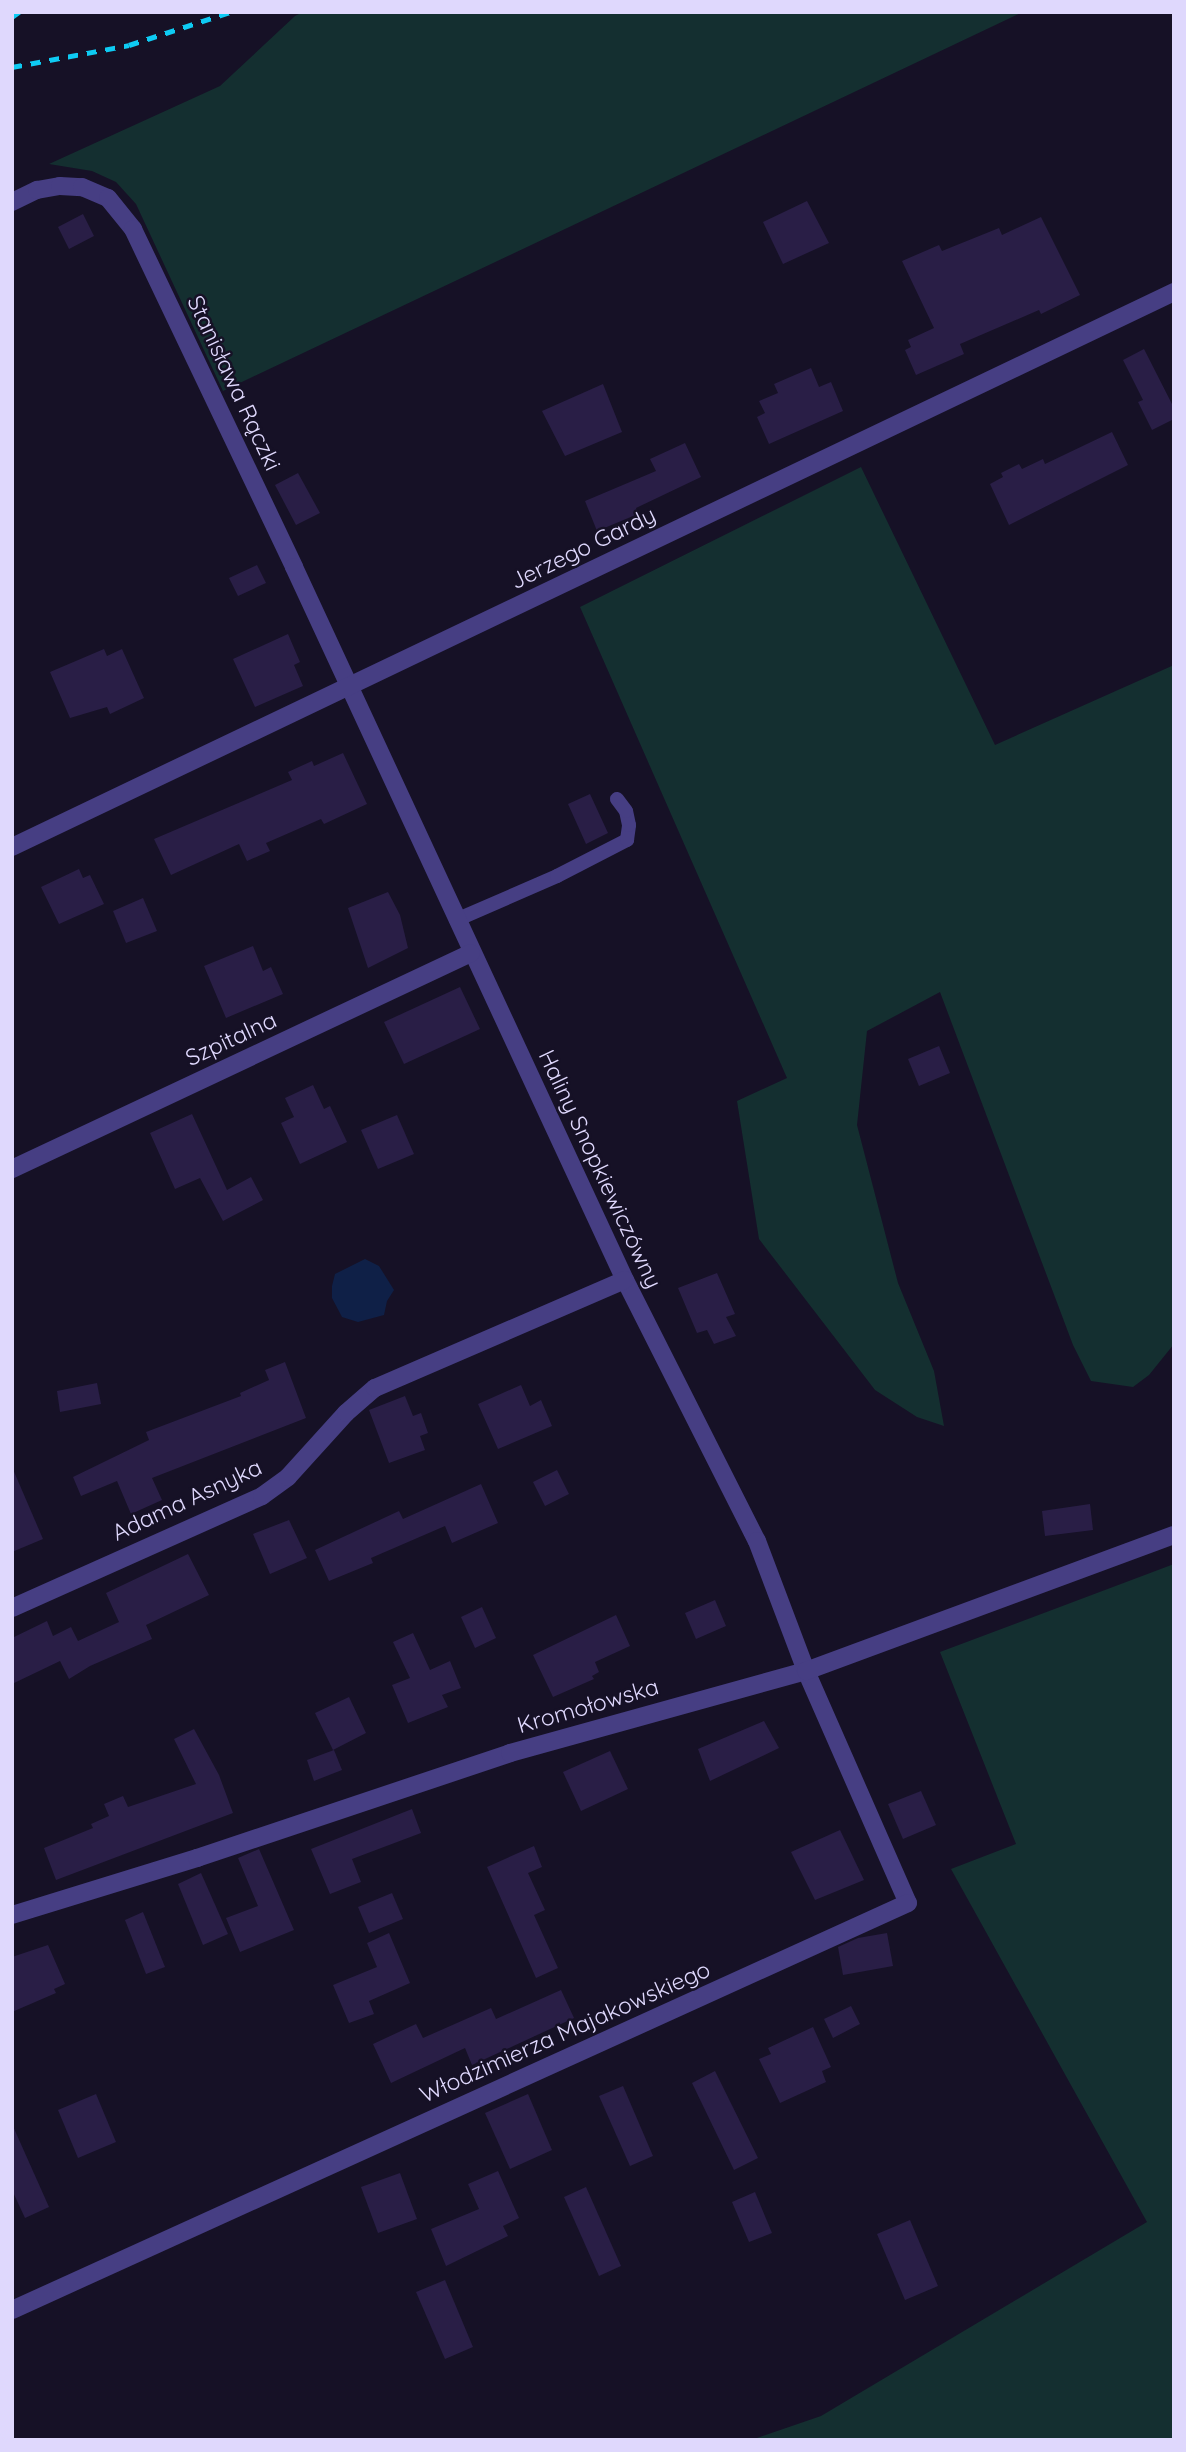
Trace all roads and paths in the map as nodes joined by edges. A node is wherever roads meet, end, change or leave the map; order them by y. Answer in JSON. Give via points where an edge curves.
{"nodes":[{"id":1,"x":12,"y":202,"type":"edge"},
{"id":2,"x":1174,"y":292,"type":"edge"},
{"id":3,"x":349,"y":687,"type":"junction"},
{"id":4,"x":617,"y":799,"type":"dead end"},
{"id":5,"x":12,"y":847,"type":"edge"},
{"id":6,"x":456,"y":920,"type":"junction"},
{"id":7,"x":471,"y":953,"type":"junction"},
{"id":8,"x":12,"y":1169,"type":"edge"},
{"id":9,"x":625,"y":1280,"type":"junction"},
{"id":10,"x":1174,"y":1535,"type":"edge"},
{"id":11,"x":12,"y":1608,"type":"edge"},
{"id":12,"x":806,"y":1671,"type":"junction"},
{"id":13,"x":12,"y":1915,"type":"edge"},
{"id":14,"x":12,"y":2310,"type":"edge"}],
"edges":[{"from":1,"to":3,"type":"street","name":"Stanisława Rączki","via":[[37,190],[82,187],[108,198],[122,212]]},
{"from":2,"to":3,"type":"street","name":"Jerzego Gardy"},
{"from":3,"to":5,"type":"street","name":"Jerzego Gardy"},
{"from":3,"to":6,"type":"street","name":"Haliny Snopkiewiczówny"},
{"from":4,"to":6,"type":"lane","via":[[626,811],[627,840]]},
{"from":6,"to":7,"type":"street","name":"Haliny Snopkiewiczówny"},
{"from":7,"to":8,"type":"street","name":"Szpitalna"},
{"from":7,"to":9,"type":"street","name":"Haliny Snopkiewiczówny"},
{"from":9,"to":11,"type":"street","name":"Adama Asnyka","via":[[385,1382],[365,1394],[288,1477],[262,1496]]},
{"from":9,"to":12,"type":"street","name":"Haliny Snopkiewiczówny","via":[[757,1541]]},
{"from":10,"to":12,"type":"street","name":"Kromołowska"},
{"from":12,"to":13,"type":"street","name":"Kromołowska","via":[[510,1753]]},
{"from":12,"to":14,"type":"street","name":"Włodzimierza Majakowskiego","via":[[908,1903]]}]}
